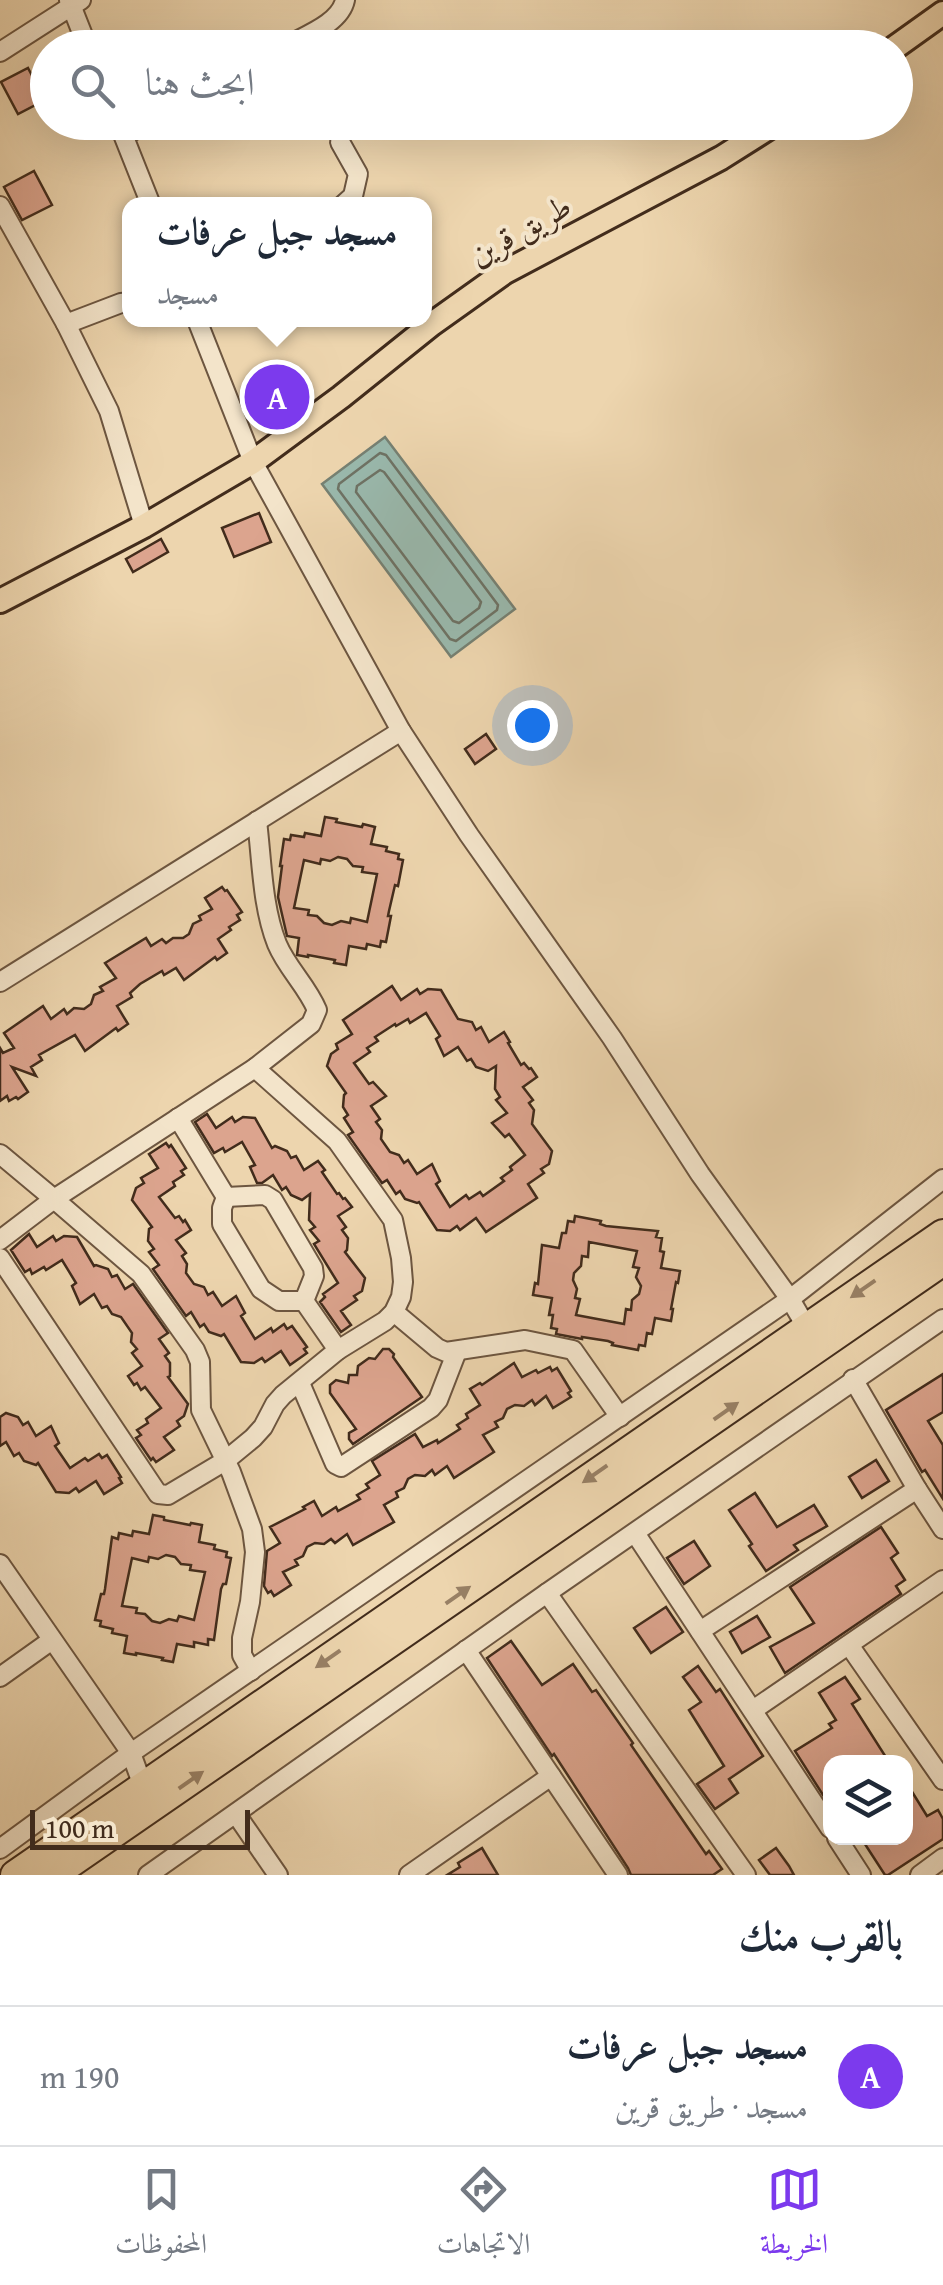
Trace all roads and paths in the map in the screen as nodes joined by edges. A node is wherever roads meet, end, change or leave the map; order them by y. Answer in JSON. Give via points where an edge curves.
{"nodes":[{"id":1,"x":74,"y":2,"type":"edge"},
{"id":2,"x":348,"y":2,"type":"edge"},
{"id":3,"x":943,"y":13,"type":"edge"},
{"id":4,"x":33,"y":30,"type":"edge"},
{"id":5,"x":83,"y":30,"type":"edge"},
{"id":6,"x":314,"y":30,"type":"edge"},
{"id":7,"x":30,"y":32,"type":"edge"},
{"id":8,"x":913,"y":34,"type":"edge"},
{"id":9,"x":0,"y":52,"type":"edge"},
{"id":10,"x":125,"y":140,"type":"edge"},
{"id":11,"x":750,"y":140,"type":"edge"},
{"id":12,"x":340,"y":142,"type":"dead end"},
{"id":13,"x":148,"y":197,"type":"edge"},
{"id":14,"x":352,"y":197,"type":"edge"},
{"id":15,"x":0,"y":206,"type":"edge"},
{"id":16,"x":122,"y":302,"type":"edge"},
{"id":17,"x":66,"y":324,"type":"junction"},
{"id":18,"x":432,"y":324,"type":"edge"},
{"id":19,"x":200,"y":327,"type":"edge"},
{"id":20,"x":428,"y":327,"type":"edge"},
{"id":21,"x":253,"y":462,"type":"junction"},
{"id":22,"x":144,"y":526,"type":"junction"},
{"id":23,"x":0,"y":601,"type":"edge"},
{"id":24,"x":401,"y":731,"type":"junction"},
{"id":25,"x":257,"y":821,"type":"junction"},
{"id":26,"x":0,"y":982,"type":"edge"},
{"id":27,"x":255,"y":1068,"type":"junction"},
{"id":28,"x":178,"y":1118,"type":"junction"},
{"id":29,"x":0,"y":1154,"type":"edge"},
{"id":30,"x":0,"y":1165,"type":"edge"},
{"id":31,"x":943,"y":1179,"type":"edge"},
{"id":32,"x":226,"y":1196,"type":"junction"},
{"id":33,"x":54,"y":1199,"type":"junction"},
{"id":34,"x":943,"y":1234,"type":"edge"},
{"id":35,"x":0,"y":1240,"type":"edge"},
{"id":36,"x":0,"y":1258,"type":"edge"},
{"id":37,"x":943,"y":1261,"type":"edge"},
{"id":38,"x":790,"y":1299,"type":"junction"},
{"id":39,"x":304,"y":1302,"type":"junction"},
{"id":40,"x":394,"y":1312,"type":"junction"},
{"id":41,"x":807,"y":1328,"type":"junction"},
{"id":42,"x":940,"y":1328,"type":"edge"},
{"id":43,"x":338,"y":1350,"type":"junction"},
{"id":44,"x":457,"y":1351,"type":"junction"},
{"id":45,"x":854,"y":1379,"type":"junction"},
{"id":46,"x":300,"y":1383,"type":"junction"},
{"id":47,"x":620,"y":1416,"type":"junction"},
{"id":48,"x":226,"y":1461,"type":"junction"},
{"id":49,"x":916,"y":1489,"type":"junction"},
{"id":50,"x":943,"y":1528,"type":"edge"},
{"id":51,"x":634,"y":1534,"type":"junction"},
{"id":52,"x":0,"y":1564,"type":"edge"},
{"id":53,"x":943,"y":1580,"type":"edge"},
{"id":54,"x":547,"y":1593,"type":"junction"},
{"id":55,"x":700,"y":1631,"type":"junction"},
{"id":56,"x":52,"y":1640,"type":"junction"},
{"id":57,"x":848,"y":1645,"type":"junction"},
{"id":58,"x":466,"y":1650,"type":"junction"},
{"id":59,"x":251,"y":1670,"type":"junction"},
{"id":60,"x":0,"y":1678,"type":"edge"},
{"id":61,"x":753,"y":1710,"type":"junction"},
{"id":62,"x":131,"y":1754,"type":"junction"},
{"id":63,"x":551,"y":1776,"type":"junction"},
{"id":64,"x":943,"y":1780,"type":"edge"},
{"id":65,"x":143,"y":1786,"type":"junction"},
{"id":66,"x":236,"y":1814,"type":"junction"},
{"id":67,"x":823,"y":1817,"type":"edge"},
{"id":68,"x":842,"y":1845,"type":"edge"},
{"id":69,"x":0,"y":1849,"type":"edge"},
{"id":70,"x":943,"y":1858,"type":"edge"},
{"id":71,"x":612,"y":1873,"type":"edge"},
{"id":72,"x":15,"y":1875,"type":"edge"},
{"id":73,"x":53,"y":1875,"type":"edge"},
{"id":74,"x":150,"y":1875,"type":"edge"},
{"id":75,"x":278,"y":1875,"type":"edge"},
{"id":76,"x":409,"y":1875,"type":"edge"},
{"id":77,"x":746,"y":1875,"type":"edge"},
{"id":78,"x":862,"y":1875,"type":"edge"},
{"id":79,"x":920,"y":1875,"type":"edge"}],
"edges":[{"from":1,"to":4,"type":"street"},
{"from":1,"to":5,"type":"street"},
{"from":2,"to":6,"type":"street"},
{"from":3,"to":8,"type":"main road"},
{"from":7,"to":9,"type":"street"},
{"from":10,"to":13,"type":"street"},
{"from":11,"to":18,"type":"main road","name":"طريق قرين","via":[[505,272]]},
{"from":12,"to":14,"type":"street","via":[[358,174]]},
{"from":15,"to":17,"type":"street"},
{"from":16,"to":17,"type":"street"},
{"from":17,"to":22,"type":"street","via":[[109,410]]},
{"from":19,"to":21,"type":"street"},
{"from":20,"to":21,"type":"main road","name":"طريق قرين"},
{"from":21,"to":22,"type":"main road","name":"طريق قرين"},
{"from":21,"to":24,"type":"street"},
{"from":22,"to":23,"type":"main road","name":"طريق قرين"},
{"from":24,"to":25,"type":"street"},
{"from":24,"to":38,"type":"street"},
{"from":25,"to":26,"type":"street"},
{"from":25,"to":27,"type":"street","via":[[278,946],[317,1010],[311,1024]]},
{"from":27,"to":28,"type":"street"},
{"from":27,"to":40,"type":"street","via":[[337,1141],[393,1220],[403,1282]]},
{"from":28,"to":32,"type":"street"},
{"from":28,"to":33,"type":"street"},
{"from":29,"to":30,"type":"street"},
{"from":29,"to":33,"type":"street"},
{"from":31,"to":38,"type":"street"},
{"from":32,"to":39,"type":"street","via":[[222,1224],[262,1289],[279,1300]]},
{"from":32,"to":39,"type":"street","via":[[273,1200],[313,1268]]},
{"from":33,"to":35,"type":"street"},
{"from":33,"to":48,"type":"street","via":[[140,1274],[195,1350],[201,1410]]},
{"from":34,"to":41,"type":"highway","one_way":true},
{"from":36,"to":48,"type":"street","via":[[158,1494]]},
{"from":73,"to":37,"type":"highway","one_way":true},
{"from":38,"to":41,"type":"street"},
{"from":38,"to":47,"type":"street"},
{"from":39,"to":43,"type":"street"},
{"from":40,"to":43,"type":"street"},
{"from":40,"to":44,"type":"street","via":[[437,1348]]},
{"from":41,"to":65,"type":"highway","one_way":true},
{"from":42,"to":45,"type":"street"},
{"from":43,"to":46,"type":"street"},
{"from":44,"to":46,"type":"street","via":[[432,1408],[342,1467]]},
{"from":44,"to":47,"type":"street","via":[[525,1340],[573,1350]]},
{"from":45,"to":49,"type":"street"},
{"from":45,"to":51,"type":"street"},
{"from":46,"to":48,"type":"street"},
{"from":47,"to":59,"type":"street"},
{"from":48,"to":59,"type":"street","via":[[255,1552],[242,1638]]},
{"from":49,"to":50,"type":"street"},
{"from":49,"to":55,"type":"street"},
{"from":51,"to":54,"type":"street"},
{"from":51,"to":55,"type":"street"},
{"from":52,"to":56,"type":"street"},
{"from":53,"to":57,"type":"street"},
{"from":54,"to":58,"type":"street"},
{"from":54,"to":77,"type":"street"},
{"from":55,"to":61,"type":"street"},
{"from":56,"to":60,"type":"street"},
{"from":56,"to":62,"type":"street"},
{"from":57,"to":61,"type":"street"},
{"from":57,"to":64,"type":"street"},
{"from":58,"to":63,"type":"street"},
{"from":58,"to":66,"type":"street"},
{"from":59,"to":62,"type":"street"},
{"from":61,"to":67,"type":"street"},
{"from":62,"to":65,"type":"street"},
{"from":62,"to":69,"type":"street"},
{"from":63,"to":71,"type":"street"},
{"from":63,"to":76,"type":"street"},
{"from":65,"to":72,"type":"highway"},
{"from":66,"to":74,"type":"street"},
{"from":66,"to":75,"type":"street"},
{"from":68,"to":78,"type":"street"},
{"from":70,"to":79,"type":"street"}]}
